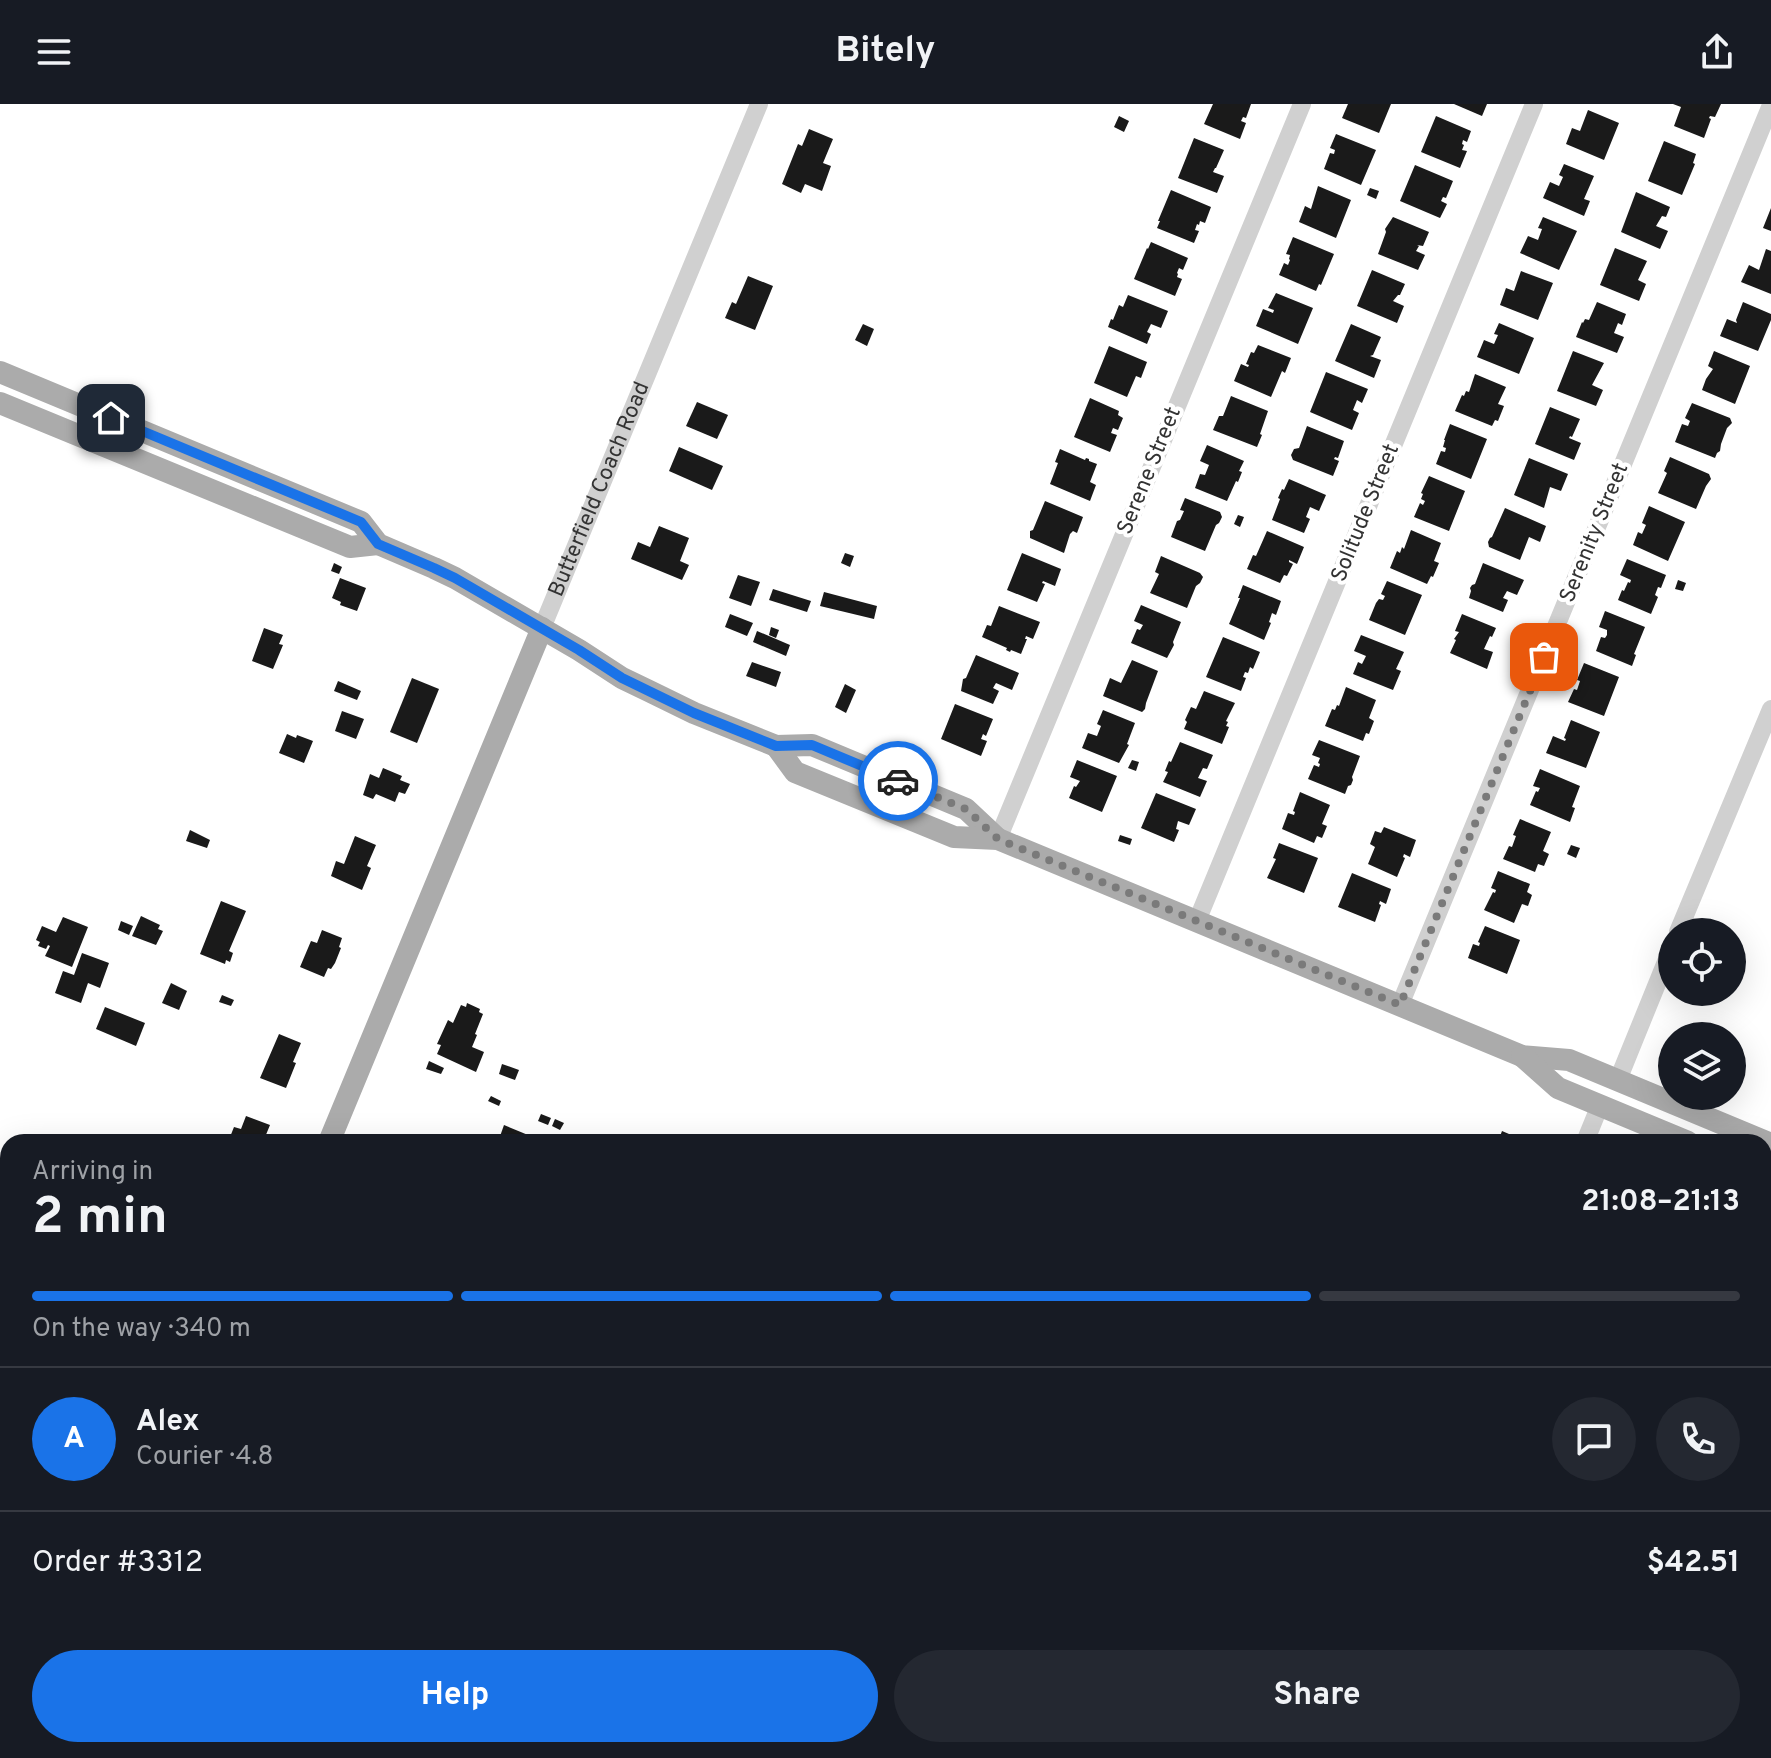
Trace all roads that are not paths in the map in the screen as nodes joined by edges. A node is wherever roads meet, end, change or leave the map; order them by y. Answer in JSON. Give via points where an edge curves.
{"nodes":[{"id":1,"x":759,"y":104,"type":"edge"},
{"id":2,"x":1302,"y":104,"type":"edge"},
{"id":3,"x":1534,"y":104,"type":"edge"},
{"id":4,"x":1771,"y":105,"type":"edge"},
{"id":5,"x":0,"y":372,"type":"edge"},
{"id":6,"x":0,"y":403,"type":"edge"},
{"id":7,"x":378,"y":544,"type":"junction"},
{"id":8,"x":542,"y":628,"type":"junction"},
{"id":9,"x":1771,"y":709,"type":"edge"},
{"id":10,"x":776,"y":746,"type":"junction"},
{"id":11,"x":998,"y":839,"type":"junction"},
{"id":12,"x":1684,"y":918,"type":"edge"},
{"id":13,"x":1197,"y":921,"type":"junction"},
{"id":14,"x":1658,"y":981,"type":"edge"},
{"id":15,"x":1400,"y":1005,"type":"junction"},
{"id":16,"x":1522,"y":1056,"type":"junction"},
{"id":17,"x":1618,"y":1080,"type":"junction"},
{"id":18,"x":1600,"y":1105,"type":"junction"},
{"id":19,"x":332,"y":1134,"type":"edge"},
{"id":20,"x":1588,"y":1134,"type":"edge"},
{"id":21,"x":1669,"y":1134,"type":"edge"},
{"id":22,"x":1747,"y":1134,"type":"edge"}],
"edges":[{"from":1,"to":8,"type":"street","name":"Butterfield Coach Road"},
{"from":2,"to":11,"type":"street","name":"Serene Street"},
{"from":3,"to":13,"type":"street","name":"Solitude Street"},
{"from":4,"to":15,"type":"street","name":"Serenity Street"},
{"from":5,"to":7,"type":"main road","via":[[361,522]]},
{"from":6,"to":7,"type":"main road","via":[[350,547]]},
{"from":7,"to":8,"type":"main road","via":[[434,568]]},
{"from":8,"to":10,"type":"main road","via":[[635,685]]},
{"from":8,"to":19,"type":"main road","name":"Butterfield Coach Road"},
{"from":9,"to":12,"type":"street"},
{"from":10,"to":11,"type":"main road","via":[[812,745],[966,809]]},
{"from":10,"to":11,"type":"main road","via":[[795,772],[954,837]]},
{"from":11,"to":13,"type":"main road"},
{"from":13,"to":15,"type":"main road"},
{"from":14,"to":17,"type":"street"},
{"from":15,"to":16,"type":"main road"},
{"from":16,"to":17,"type":"main road","via":[[1569,1060]]},
{"from":16,"to":18,"type":"main road","via":[[1558,1088]]},
{"from":17,"to":22,"type":"main road"},
{"from":18,"to":20,"type":"street"},
{"from":18,"to":21,"type":"main road"}]}
